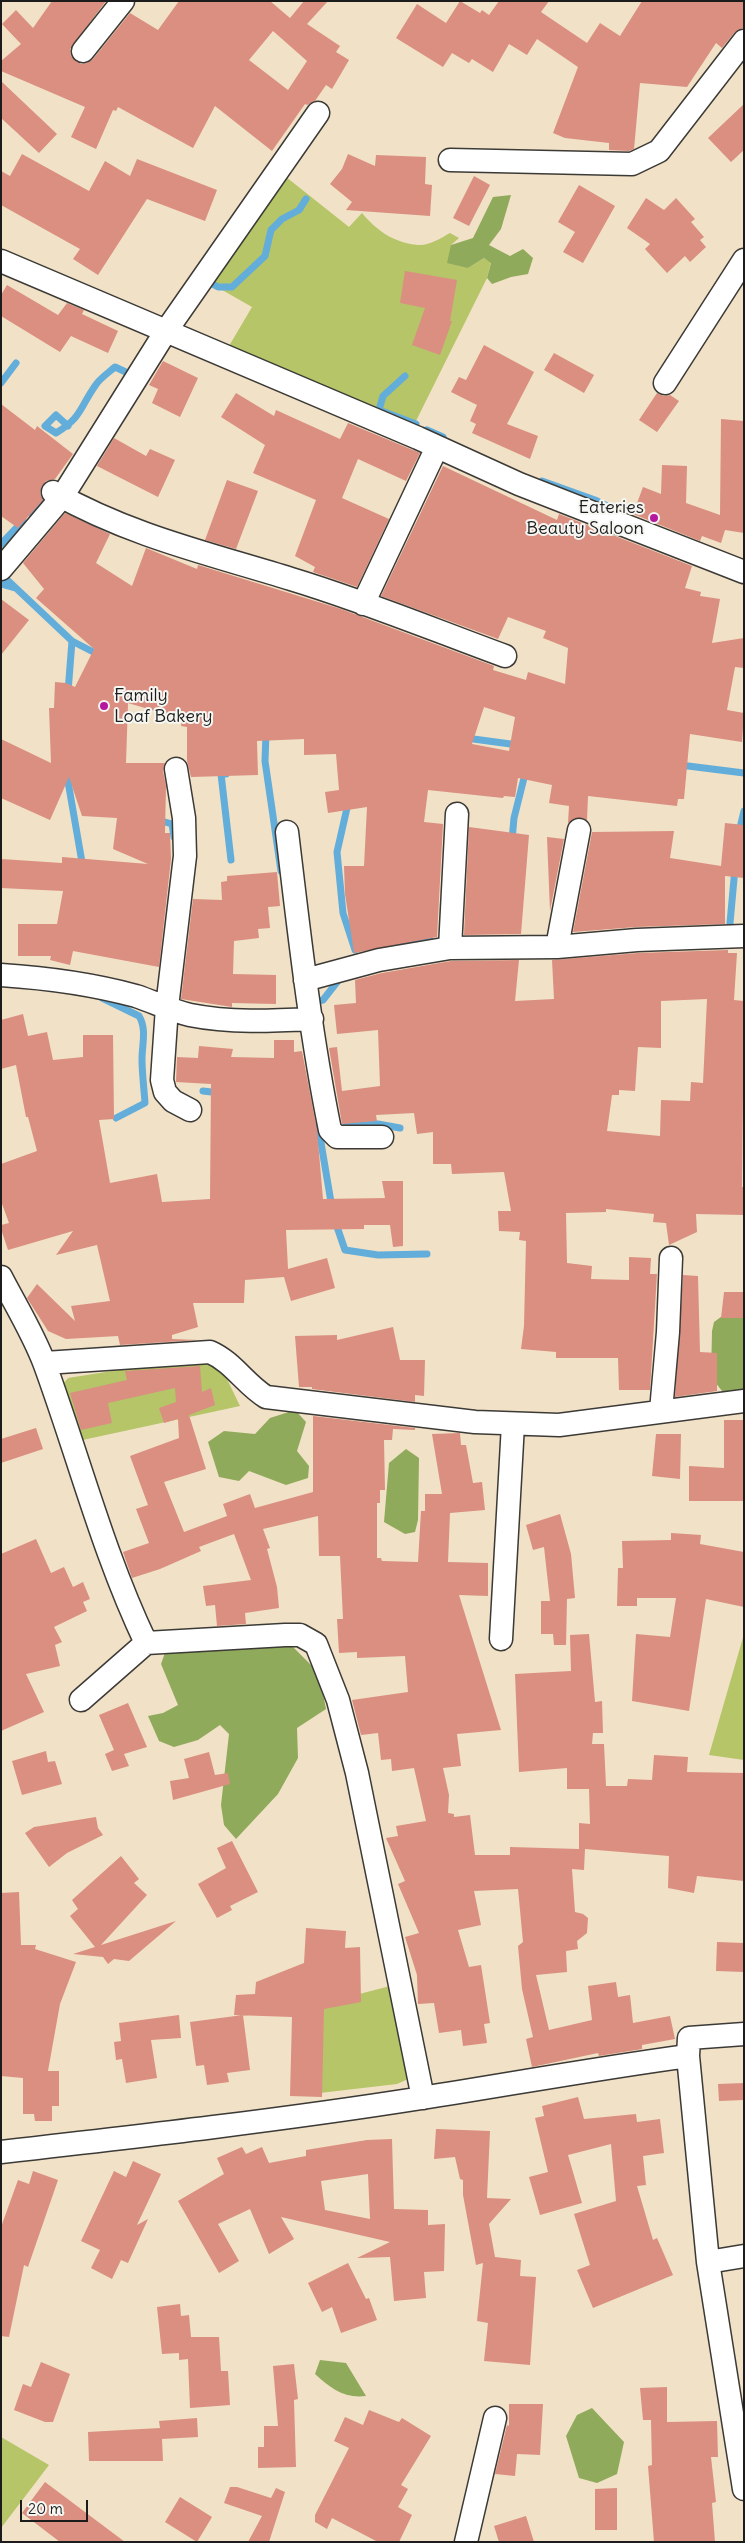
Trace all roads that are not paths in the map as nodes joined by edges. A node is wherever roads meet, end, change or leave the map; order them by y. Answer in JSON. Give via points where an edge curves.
{"nodes":[{"id":1,"x":123,"y":1,"type":"edge"},
{"id":2,"x":744,"y":41,"type":"edge"},
{"id":3,"x":83,"y":51,"type":"dead end"},
{"id":4,"x":318,"y":113,"type":"dead end"},
{"id":5,"x":450,"y":160,"type":"dead end"},
{"id":6,"x":744,"y":260,"type":"edge"},
{"id":7,"x":1,"y":261,"type":"edge"},
{"id":8,"x":166,"y":331,"type":"junction"},
{"id":9,"x":665,"y":383,"type":"dead end"},
{"id":10,"x":437,"y":447,"type":"junction"},
{"id":11,"x":58,"y":494,"type":"junction"},
{"id":12,"x":4,"y":565,"type":"edge"},
{"id":13,"x":744,"y":572,"type":"edge"},
{"id":14,"x":363,"y":604,"type":"junction"},
{"id":15,"x":505,"y":656,"type":"dead end"},
{"id":16,"x":176,"y":769,"type":"dead end"},
{"id":17,"x":457,"y":814,"type":"dead end"},
{"id":18,"x":579,"y":830,"type":"dead end"},
{"id":19,"x":287,"y":832,"type":"dead end"},
{"id":20,"x":744,"y":936,"type":"edge"},
{"id":21,"x":557,"y":947,"type":"junction"},
{"id":22,"x":450,"y":948,"type":"junction"},
{"id":23,"x":1,"y":974,"type":"edge"},
{"id":24,"x":304,"y":980,"type":"junction"},
{"id":25,"x":167,"y":1007,"type":"junction"},
{"id":26,"x":312,"y":1019,"type":"junction"},
{"id":27,"x":190,"y":1110,"type":"dead end"},
{"id":28,"x":382,"y":1137,"type":"dead end"},
{"id":29,"x":671,"y":1258,"type":"dead end"},
{"id":30,"x":1,"y":1277,"type":"edge"},
{"id":31,"x":44,"y":1363,"type":"junction"},
{"id":32,"x":744,"y":1401,"type":"edge"},
{"id":33,"x":661,"y":1411,"type":"junction"},
{"id":34,"x":513,"y":1424,"type":"junction"},
{"id":35,"x":502,"y":1639,"type":"dead end"},
{"id":36,"x":146,"y":1643,"type":"junction"},
{"id":37,"x":81,"y":1700,"type":"dead end"},
{"id":38,"x":744,"y":2034,"type":"edge"},
{"id":39,"x":688,"y":2056,"type":"junction"},
{"id":40,"x":423,"y":2098,"type":"junction"},
{"id":41,"x":2,"y":2150,"type":"edge"},
{"id":42,"x":744,"y":2256,"type":"edge"},
{"id":43,"x":708,"y":2262,"type":"junction"},
{"id":44,"x":495,"y":2418,"type":"dead end"},
{"id":45,"x":744,"y":2489,"type":"edge"},
{"id":46,"x":466,"y":2542,"type":"edge"}],
"edges":[{"from":1,"to":3,"type":"street"},
{"from":2,"to":5,"type":"street","via":[[658,151],[632,164]]},
{"from":4,"to":8,"type":"street"},
{"from":6,"to":9,"type":"street"},
{"from":7,"to":8,"type":"street"},
{"from":8,"to":10,"type":"street"},
{"from":8,"to":11,"type":"street"},
{"from":10,"to":13,"type":"street","via":[[519,484]]},
{"from":10,"to":14,"type":"street"},
{"from":11,"to":12,"type":"street"},
{"from":11,"to":14,"type":"street","via":[[110,522],[144,535]]},
{"from":14,"to":15,"type":"street"},
{"from":16,"to":25,"type":"street","via":[[186,847]]},
{"from":17,"to":22,"type":"street"},
{"from":18,"to":21,"type":"street"},
{"from":19,"to":24,"type":"street"},
{"from":20,"to":21,"type":"street","via":[[603,936]]},
{"from":21,"to":22,"type":"street"},
{"from":22,"to":24,"type":"street","via":[[379,960]]},
{"from":23,"to":25,"type":"street","via":[[52,978],[138,997]]},
{"from":24,"to":26,"type":"street"},
{"from":25,"to":26,"type":"street","via":[[219,1019]]},
{"from":25,"to":27,"type":"street","via":[[162,1080],[165,1092]]},
{"from":26,"to":28,"type":"street","via":[[330,1130],[337,1137]]},
{"from":29,"to":33,"type":"street"},
{"from":30,"to":31,"type":"street"},
{"from":31,"to":34,"type":"street","via":[[210,1352],[232,1364],[253,1389],[266,1397]]},
{"from":31,"to":36,"type":"street","via":[[90,1504]]},
{"from":32,"to":33,"type":"street"},
{"from":33,"to":34,"type":"street","via":[[559,1425]]},
{"from":34,"to":35,"type":"street"},
{"from":36,"to":37,"type":"street"},
{"from":36,"to":40,"type":"street","via":[[300,1635],[316,1644],[338,1700],[357,1773]]},
{"from":38,"to":39,"type":"street","via":[[689,2038]]},
{"from":39,"to":40,"type":"street","via":[[602,2067]]},
{"from":39,"to":43,"type":"street"},
{"from":40,"to":41,"type":"street","via":[[233,2125]]},
{"from":42,"to":43,"type":"street"},
{"from":43,"to":45,"type":"street"},
{"from":44,"to":46,"type":"street"}]}
